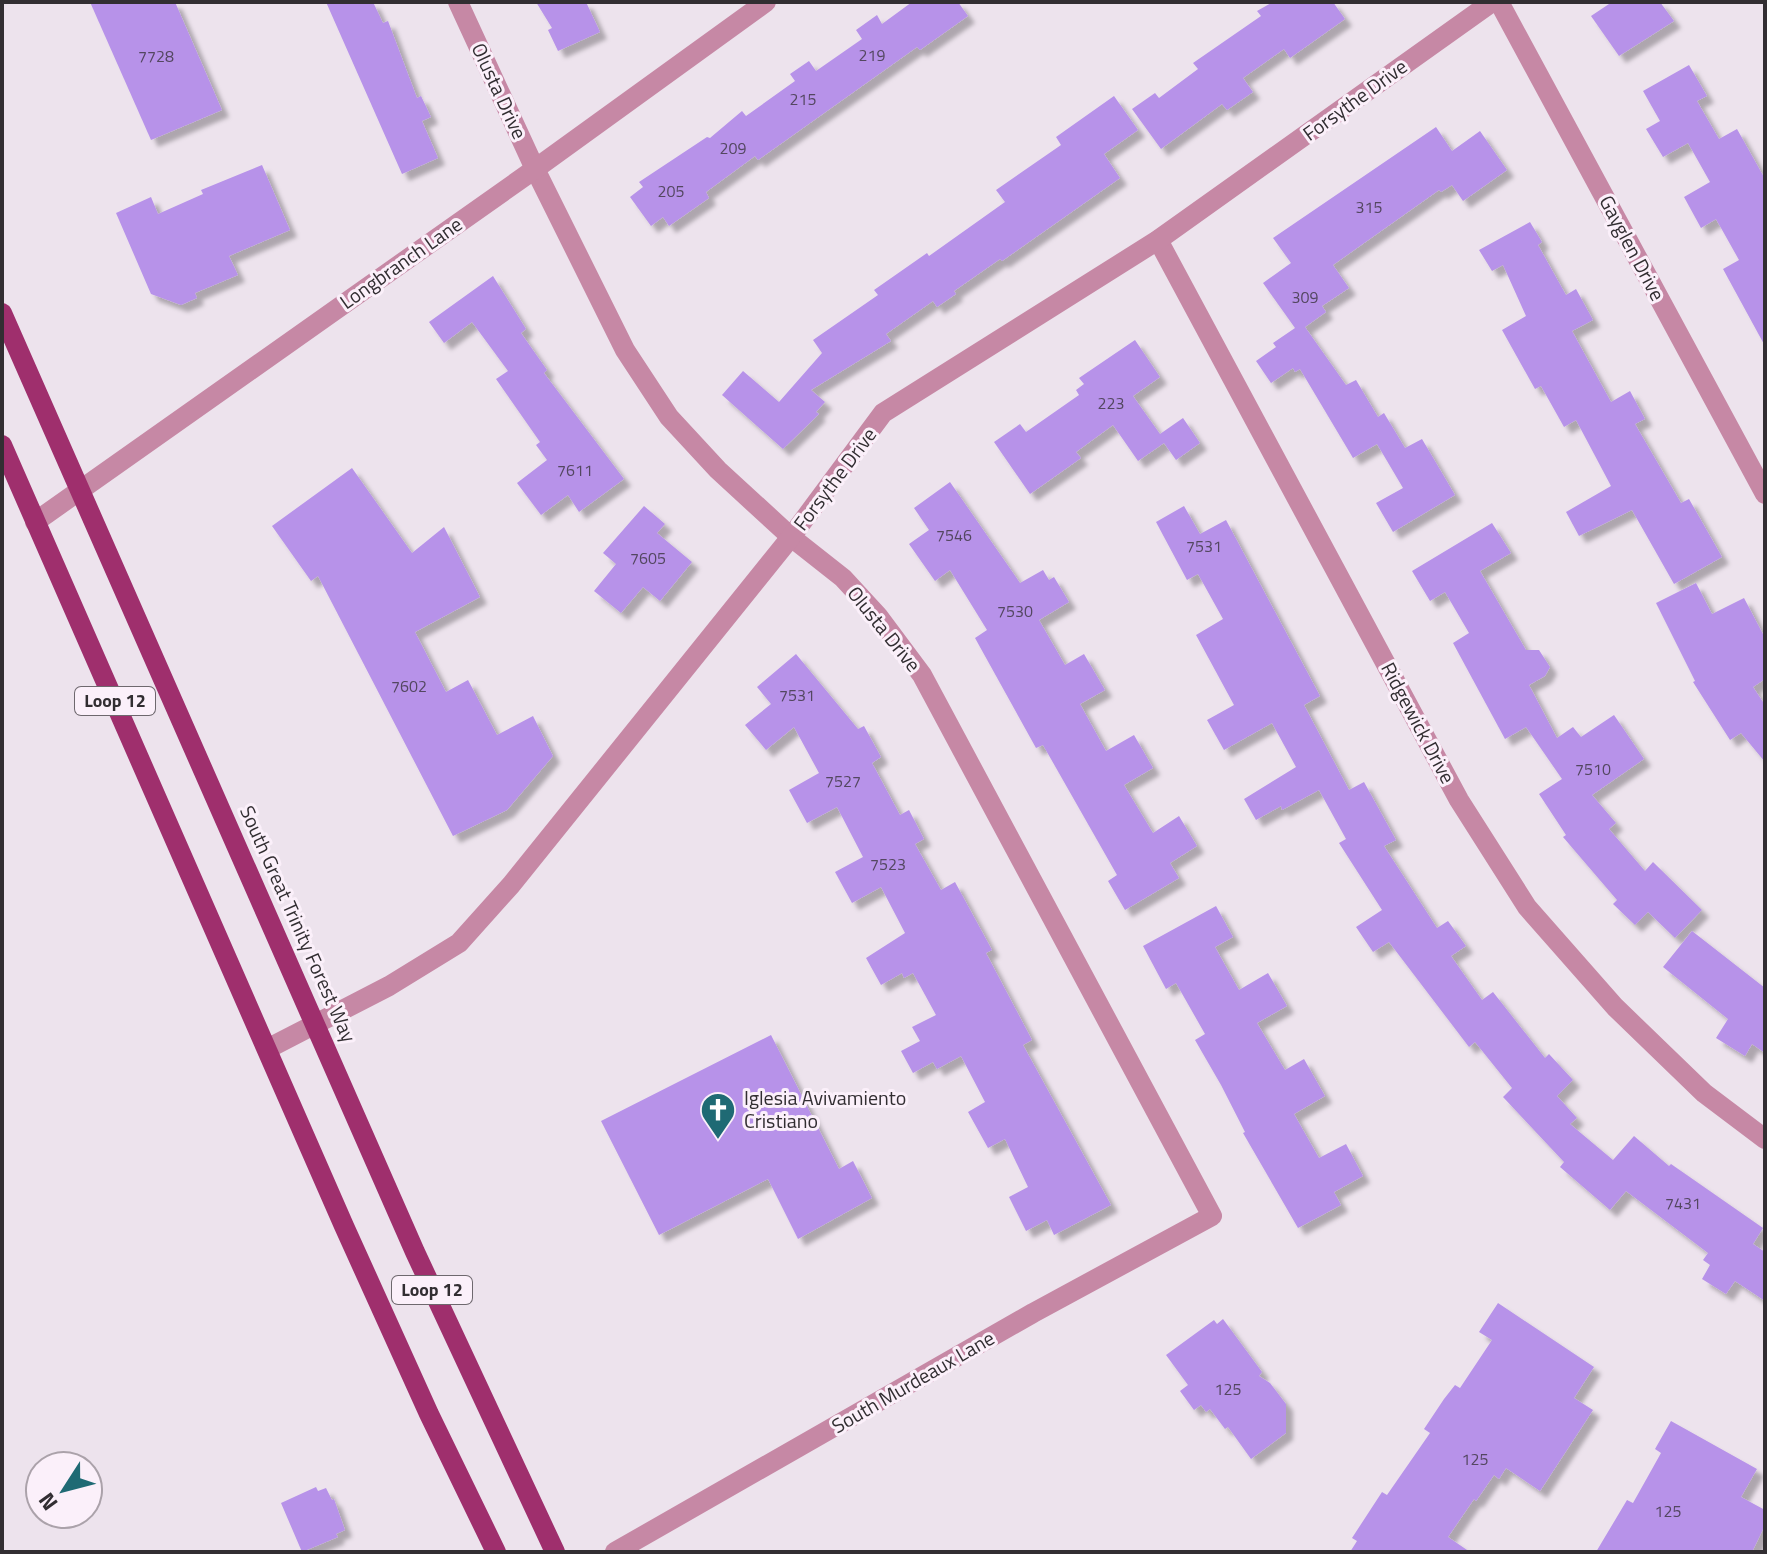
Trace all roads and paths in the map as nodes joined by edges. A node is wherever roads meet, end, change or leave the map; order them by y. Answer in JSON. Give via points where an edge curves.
{"nodes":[{"id":1,"x":458,"y":2,"type":"edge"},
{"id":2,"x":766,"y":2,"type":"edge"},
{"id":3,"x":1492,"y":2,"type":"edge"},
{"id":4,"x":1499,"y":2,"type":"edge"},
{"id":5,"x":535,"y":169,"type":"junction"},
{"id":6,"x":1158,"y":240,"type":"junction"},
{"id":7,"x":2,"y":313,"type":"edge"},
{"id":8,"x":2,"y":445,"type":"edge"},
{"id":9,"x":81,"y":489,"type":"junction"},
{"id":10,"x":1765,"y":494,"type":"edge"},
{"id":11,"x":35,"y":522,"type":"junction"},
{"id":12,"x":791,"y":537,"type":"junction"},
{"id":13,"x":317,"y":1025,"type":"junction"},
{"id":14,"x":267,"y":1049,"type":"junction"},
{"id":15,"x":1765,"y":1139,"type":"edge"},
{"id":16,"x":1212,"y":1216,"type":"joint"},
{"id":17,"x":496,"y":1552,"type":"edge"},
{"id":18,"x":555,"y":1552,"type":"edge"},
{"id":19,"x":615,"y":1552,"type":"edge"}],
"edges":[{"from":1,"to":5,"type":"street","name":"Olusta Drive"},
{"from":2,"to":5,"type":"street","name":"Longbranch Lane"},
{"from":3,"to":6,"type":"street","name":"Forsythe Drive"},
{"from":4,"to":10,"type":"street","name":"Gayglen Drive"},
{"from":5,"to":9,"type":"street","name":"Longbranch Lane"},
{"from":5,"to":12,"type":"street","name":"Olusta Drive","via":[[625,350],[669,417]]},
{"from":6,"to":12,"type":"street","name":"Forsythe Drive","via":[[883,413]]},
{"from":6,"to":15,"type":"street","name":"Ridgewick Drive","via":[[1459,800],[1527,907],[1615,1007],[1704,1093]]},
{"from":7,"to":9,"type":"main road","name":"South Great Trinity Forest Way","number":"Loop 12"},
{"from":8,"to":11,"type":"main road","number":"Loop 12"},
{"from":9,"to":11,"type":"street","name":"Longbranch Lane"},
{"from":9,"to":13,"type":"main road","name":"South Great Trinity Forest Way","number":"Loop 12"},
{"from":11,"to":14,"type":"main road","number":"Loop 12"},
{"from":12,"to":13,"type":"street","name":"Forsythe Drive","via":[[459,943]]},
{"from":12,"to":16,"type":"street","name":"Olusta Drive","via":[[843,578],[922,675]]},
{"from":13,"to":14,"type":"street","name":"Forsythe Drive"},
{"from":13,"to":18,"type":"main road","name":"South Great Trinity Forest Way","number":"Loop 12","via":[[427,1280]]},
{"from":14,"to":17,"type":"main road","number":"Loop 12"},
{"from":16,"to":19,"type":"street","name":"South Murdeaux Lane"}]}
